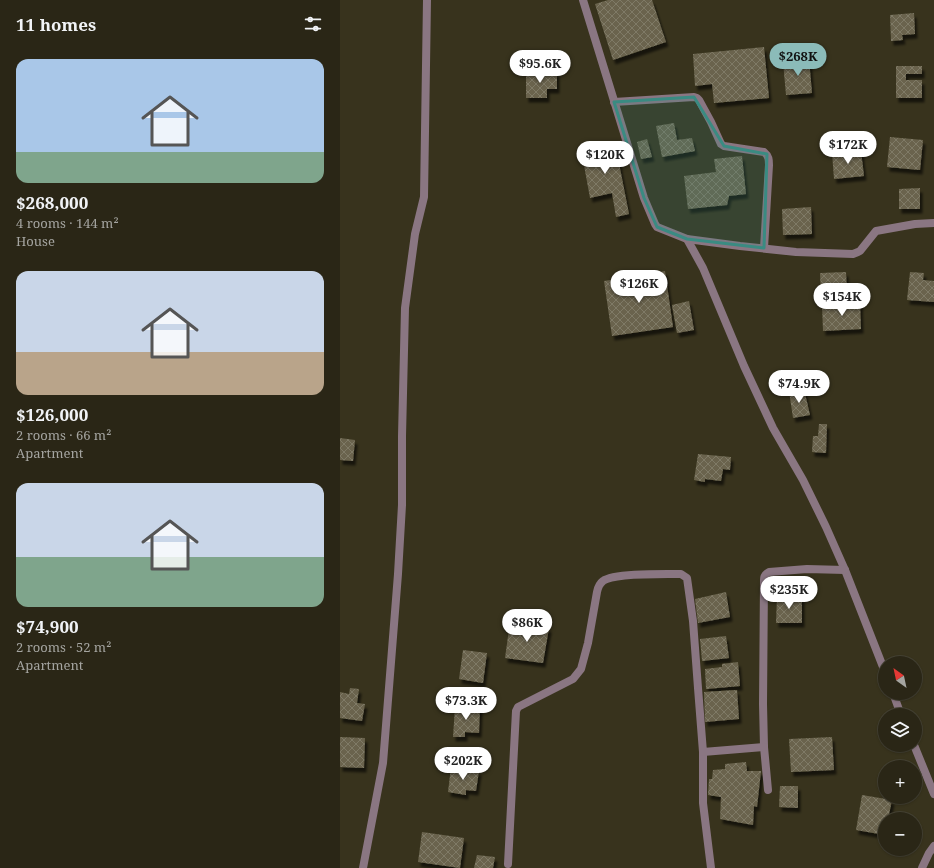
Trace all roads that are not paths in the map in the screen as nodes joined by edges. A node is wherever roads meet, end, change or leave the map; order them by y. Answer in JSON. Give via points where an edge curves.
{"nodes":[{"id":1,"x":427,"y":0,"type":"edge"},
{"id":2,"x":583,"y":0,"type":"edge"},
{"id":3,"x":614,"y":102,"type":"junction"},
{"id":4,"x":934,"y":223,"type":"edge"},
{"id":5,"x":687,"y":239,"type":"junction"},
{"id":6,"x":764,"y":248,"type":"junction"},
{"id":7,"x":845,"y":570,"type":"junction"},
{"id":8,"x":879,"y":656,"type":"edge"},
{"id":9,"x":764,"y":747,"type":"junction"},
{"id":10,"x":703,"y":752,"type":"junction"},
{"id":11,"x":917,"y":752,"type":"edge"},
{"id":12,"x":768,"y":790,"type":"dead end"},
{"id":13,"x":934,"y":794,"type":"edge"},
{"id":14,"x":934,"y":846,"type":"edge"},
{"id":15,"x":508,"y":864,"type":"dead end"},
{"id":16,"x":363,"y":868,"type":"edge"},
{"id":17,"x":711,"y":868,"type":"edge"},
{"id":18,"x":922,"y":868,"type":"edge"}],
"edges":[{"from":1,"to":16,"type":"street","via":[[424,197],[415,234],[405,308],[402,505],[398,574],[383,763]]},
{"from":2,"to":3,"type":"street"},
{"from":3,"to":5,"type":"street","via":[[644,198],[656,227]]},
{"from":3,"to":6,"type":"street","via":[[697,98],[721,144],[767,154],[769,165]]},
{"from":4,"to":6,"type":"street","via":[[876,231],[860,251],[854,254]]},
{"from":5,"to":6,"type":"street"},
{"from":5,"to":7,"type":"street","via":[[703,268],[773,428],[806,487]]},
{"from":7,"to":8,"type":"street"},
{"from":7,"to":9,"type":"street","via":[[807,569],[769,572],[764,576]]},
{"from":9,"to":10,"type":"street"},
{"from":9,"to":12,"type":"street"},
{"from":10,"to":15,"type":"street","via":[[694,621],[687,578],[681,574],[608,578],[599,584],[596,592],[581,669],[573,679],[518,706],[516,711]]},
{"from":10,"to":17,"type":"street","via":[[703,803]]},
{"from":11,"to":13,"type":"street"},
{"from":14,"to":18,"type":"street"}]}
